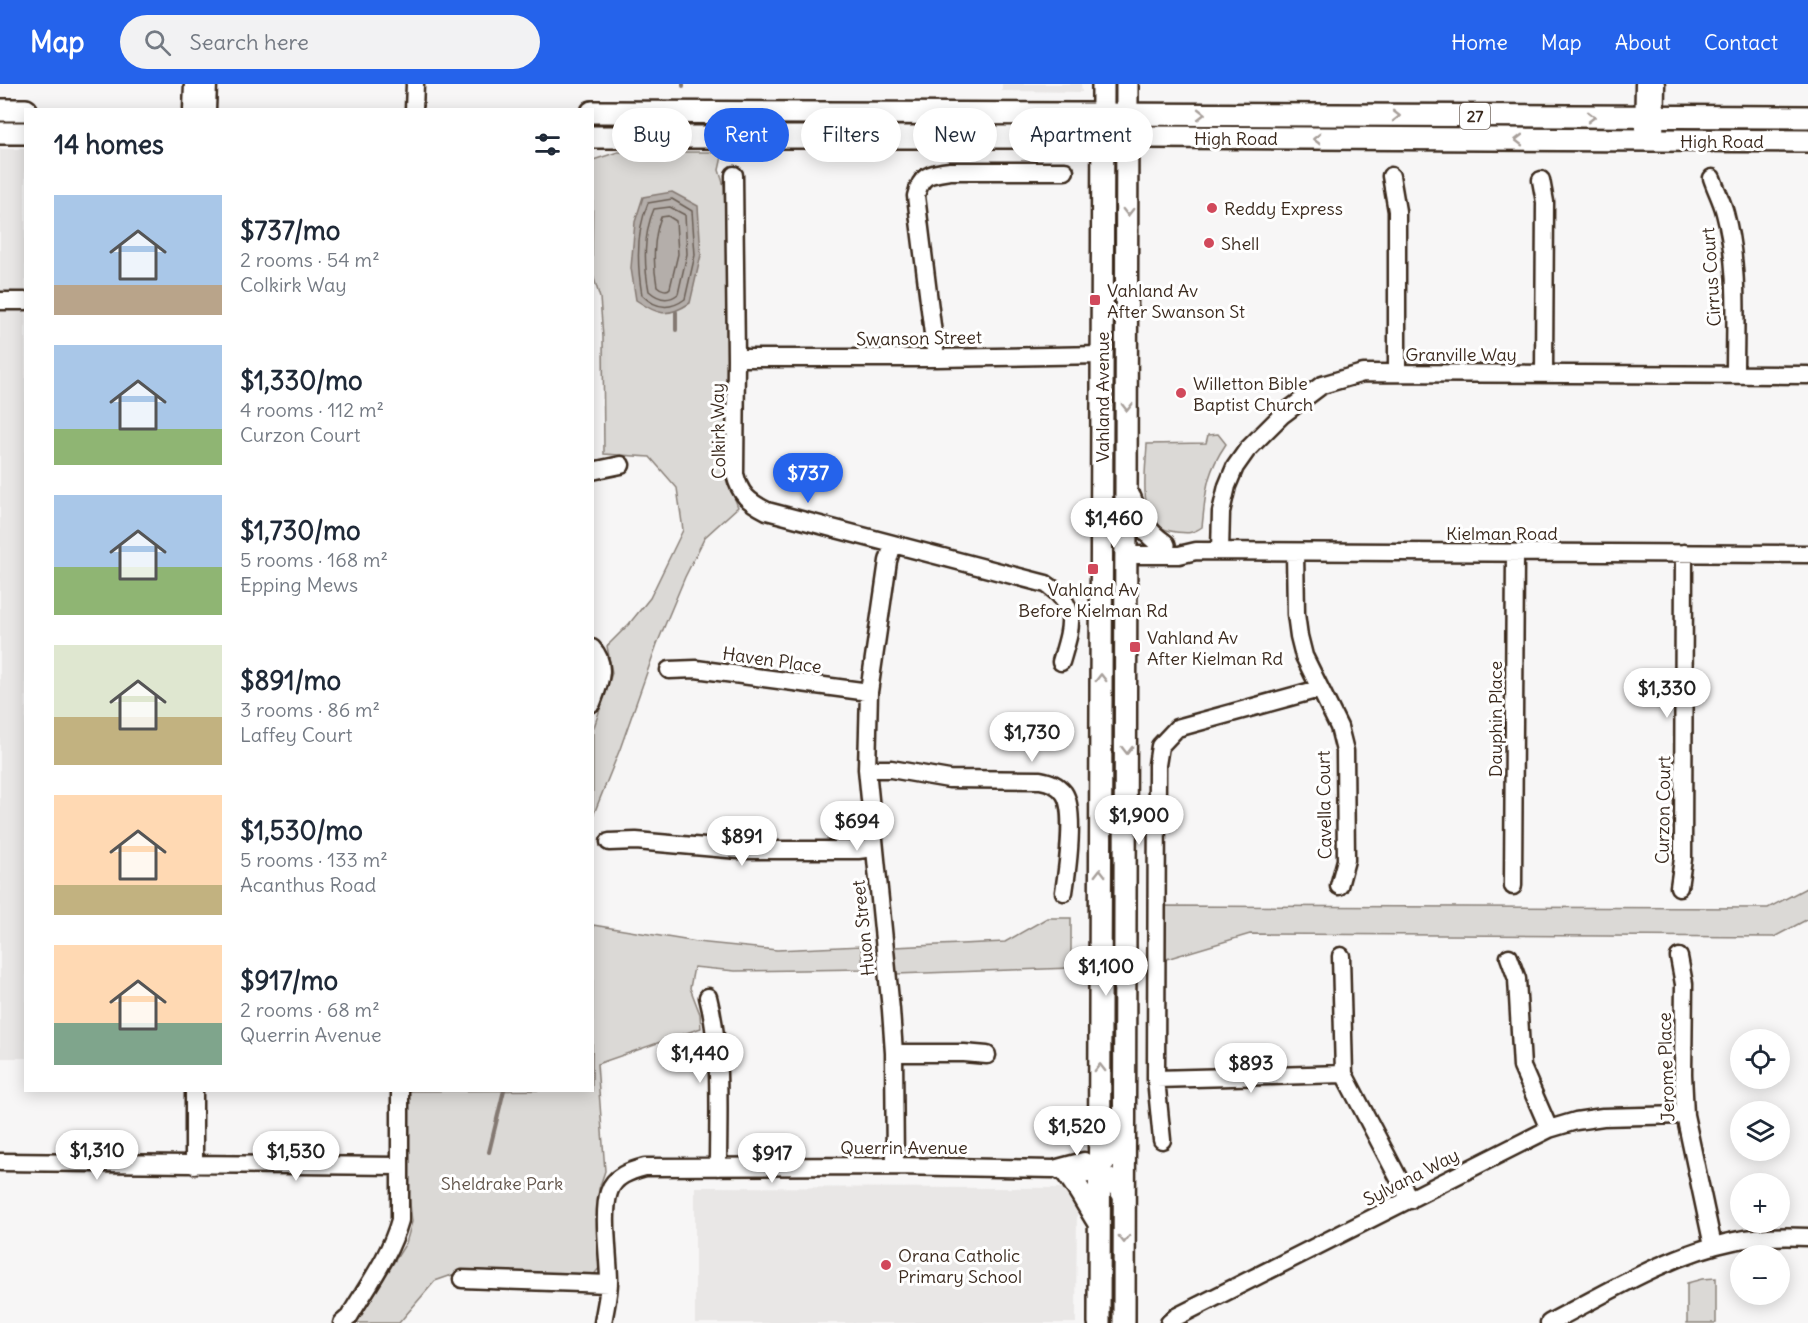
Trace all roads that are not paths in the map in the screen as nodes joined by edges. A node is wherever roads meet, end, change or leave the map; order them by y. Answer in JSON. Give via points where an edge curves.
{"nodes":[{"id":1,"x":193,"y":84,"type":"edge"},
{"id":2,"x":208,"y":84,"type":"edge"},
{"id":3,"x":415,"y":84,"type":"edge"},
{"id":4,"x":1103,"y":84,"type":"edge"},
{"id":5,"x":1127,"y":84,"type":"edge"},
{"id":6,"x":1644,"y":84,"type":"edge"},
{"id":7,"x":1656,"y":84,"type":"edge"},
{"id":8,"x":192,"y":108,"type":"edge"},
{"id":9,"x":207,"y":108,"type":"edge"},
{"id":10,"x":414,"y":108,"type":"edge"},
{"id":11,"x":1104,"y":108,"type":"edge"},
{"id":12,"x":1127,"y":108,"type":"edge"},
{"id":13,"x":0,"y":110,"type":"edge"},
{"id":14,"x":24,"y":110,"type":"edge"},
{"id":15,"x":594,"y":112,"type":"edge"},
{"id":16,"x":1009,"y":114,"type":"edge"},
{"id":17,"x":1153,"y":114,"type":"edge"},
{"id":18,"x":1650,"y":117,"type":"junction"},
{"id":19,"x":1808,"y":117,"type":"edge"},
{"id":20,"x":0,"y":133,"type":"edge"},
{"id":21,"x":24,"y":134,"type":"edge"},
{"id":22,"x":594,"y":136,"type":"edge"},
{"id":23,"x":1009,"y":137,"type":"edge"},
{"id":24,"x":1153,"y":137,"type":"edge"},
{"id":25,"x":1649,"y":140,"type":"junction"},
{"id":26,"x":1808,"y":141,"type":"edge"},
{"id":27,"x":1103,"y":162,"type":"edge"},
{"id":28,"x":1128,"y":162,"type":"edge"},
{"id":29,"x":1065,"y":171,"type":"dead end"},
{"id":30,"x":734,"y":175,"type":"dead end"},
{"id":31,"x":1391,"y":176,"type":"dead end"},
{"id":32,"x":1712,"y":178,"type":"dead end"},
{"id":33,"x":1541,"y":180,"type":"dead end"},
{"id":34,"x":0,"y":301,"type":"edge"},
{"id":35,"x":24,"y":301,"type":"edge"},
{"id":36,"x":1102,"y":355,"type":"junction"},
{"id":37,"x":736,"y":358,"type":"junction"},
{"id":38,"x":936,"y":358,"type":"junction"},
{"id":39,"x":1397,"y":373,"type":"junction"},
{"id":40,"x":1544,"y":373,"type":"junction"},
{"id":41,"x":1735,"y":374,"type":"junction"},
{"id":42,"x":1808,"y":375,"type":"edge"},
{"id":43,"x":621,"y":465,"type":"dead end"},
{"id":44,"x":594,"y":471,"type":"edge"},
{"id":45,"x":1127,"y":489,"type":"junction"},
{"id":46,"x":1101,"y":513,"type":"junction"},
{"id":47,"x":893,"y":544,"type":"junction"},
{"id":48,"x":1164,"y":545,"type":"junction"},
{"id":49,"x":1196,"y":552,"type":"junction"},
{"id":50,"x":1220,"y":552,"type":"junction"},
{"id":51,"x":1295,"y":552,"type":"junction"},
{"id":52,"x":1515,"y":553,"type":"junction"},
{"id":53,"x":1684,"y":553,"type":"junction"},
{"id":54,"x":1131,"y":554,"type":"junction"},
{"id":55,"x":1808,"y":554,"type":"edge"},
{"id":56,"x":1101,"y":610,"type":"junction"},
{"id":57,"x":594,"y":651,"type":"edge"},
{"id":58,"x":1061,"y":662,"type":"dead end"},
{"id":59,"x":669,"y":670,"type":"dead end"},
{"id":60,"x":1319,"y":689,"type":"junction"},
{"id":61,"x":869,"y":692,"type":"junction"},
{"id":62,"x":594,"y":698,"type":"edge"},
{"id":63,"x":867,"y":769,"type":"junction"},
{"id":64,"x":609,"y":842,"type":"dead end"},
{"id":65,"x":874,"y":848,"type":"junction"},
{"id":66,"x":1339,"y":886,"type":"dead end"},
{"id":67,"x":1513,"y":886,"type":"dead end"},
{"id":68,"x":1679,"y":887,"type":"dead end"},
{"id":69,"x":1064,"y":892,"type":"dead end"},
{"id":70,"x":1341,"y":956,"type":"dead end"},
{"id":71,"x":1509,"y":957,"type":"dead end"},
{"id":72,"x":1678,"y":957,"type":"dead end"},
{"id":73,"x":708,"y":997,"type":"dead end"},
{"id":74,"x":894,"y":1053,"type":"junction"},
{"id":75,"x":987,"y":1055,"type":"dead end"},
{"id":76,"x":1344,"y":1074,"type":"junction"},
{"id":77,"x":1156,"y":1079,"type":"junction"},
{"id":78,"x":194,"y":1092,"type":"edge"},
{"id":79,"x":400,"y":1092,"type":"edge"},
{"id":80,"x":1685,"y":1115,"type":"junction"},
{"id":81,"x":1549,"y":1129,"type":"junction"},
{"id":82,"x":1124,"y":1134,"type":"junction"},
{"id":83,"x":1162,"y":1140,"type":"dead end"},
{"id":84,"x":0,"y":1162,"type":"edge"},
{"id":85,"x":194,"y":1165,"type":"junction"},
{"id":86,"x":399,"y":1166,"type":"junction"},
{"id":87,"x":895,"y":1166,"type":"junction"},
{"id":88,"x":718,"y":1167,"type":"junction"},
{"id":89,"x":1100,"y":1170,"type":"junction"},
{"id":90,"x":1061,"y":1171,"type":"junction"},
{"id":91,"x":1124,"y":1200,"type":"junction"},
{"id":92,"x":1410,"y":1200,"type":"junction"},
{"id":93,"x":1099,"y":1223,"type":"junction"},
{"id":94,"x":1808,"y":1237,"type":"edge"},
{"id":95,"x":1713,"y":1246,"type":"junction"},
{"id":96,"x":462,"y":1279,"type":"dead end"},
{"id":97,"x":609,"y":1284,"type":"junction"},
{"id":98,"x":342,"y":1323,"type":"edge"},
{"id":99,"x":603,"y":1323,"type":"edge"},
{"id":100,"x":1099,"y":1323,"type":"edge"},
{"id":101,"x":1124,"y":1323,"type":"edge"},
{"id":102,"x":1169,"y":1323,"type":"edge"},
{"id":103,"x":1549,"y":1323,"type":"edge"}],
"edges":[{"from":1,"to":8,"type":"street"},
{"from":2,"to":9,"type":"street"},
{"from":3,"to":10,"type":"street"},
{"from":4,"to":11,"type":"main road","name":"Vahland Avenue"},
{"from":5,"to":12,"type":"main road","name":"Vahland Avenue"},
{"from":6,"to":18,"type":"street"},
{"from":7,"to":18,"type":"street"},
{"from":13,"to":14,"type":"main road"},
{"from":15,"to":16,"type":"main road","name":"High Road","number":"27"},
{"from":17,"to":18,"type":"main road","name":"High Road","number":"27","one_way":true},
{"from":18,"to":19,"type":"main road","name":"High Road","number":"27"},
{"from":18,"to":25,"type":"street"},
{"from":20,"to":21,"type":"main road"},
{"from":22,"to":23,"type":"main road","name":"High Road","number":"27"},
{"from":25,"to":24,"type":"main road","name":"High Road","number":"27","one_way":true},
{"from":25,"to":26,"type":"main road","name":"High Road","number":"27"},
{"from":27,"to":36,"type":"main road","name":"Vahland Avenue"},
{"from":28,"to":45,"type":"main road","name":"Vahland Avenue","one_way":true},
{"from":29,"to":38,"type":"street","via":[[950,171],[922,179],[916,196]]},
{"from":30,"to":37,"type":"street","name":"Colkirk Way"},
{"from":31,"to":39,"type":"street","via":[[1397,211]]},
{"from":32,"to":41,"type":"street","name":"Cirrus Court","via":[[1725,213],[1733,255]]},
{"from":33,"to":40,"type":"street","via":[[1545,202]]},
{"from":34,"to":35,"type":"street"},
{"from":36,"to":38,"type":"street","name":"Swanson Street"},
{"from":36,"to":46,"type":"main road","name":"Vahland Avenue"},
{"from":37,"to":38,"type":"street","name":"Swanson Street"},
{"from":37,"to":47,"type":"street","name":"Colkirk Way","via":[[738,488],[751,503],[767,511]]},
{"from":39,"to":40,"type":"street","name":"Granville Way"},
{"from":39,"to":50,"type":"street","name":"Granville Way","via":[[1363,373],[1322,385],[1282,415],[1247,450],[1227,486],[1221,512]]},
{"from":40,"to":41,"type":"street","name":"Granville Way"},
{"from":41,"to":42,"type":"street","name":"Granville Way"},
{"from":43,"to":44,"type":"street"},
{"from":45,"to":48,"type":"main road","via":[[1142,524]]},
{"from":45,"to":54,"type":"main road","name":"Vahland Avenue"},
{"from":46,"to":54,"type":"main road","via":[[1116,539]]},
{"from":46,"to":56,"type":"main road","name":"Vahland Avenue"},
{"from":47,"to":58,"type":"street","name":"Colkirk Way","via":[[1028,578],[1059,592],[1070,614],[1069,636]]},
{"from":47,"to":61,"type":"street","name":"Huon Street"},
{"from":48,"to":49,"type":"street","name":"Kielman Road"},
{"from":48,"to":54,"type":"street","name":"Kielman Road"},
{"from":49,"to":50,"type":"street","name":"Kielman Road"},
{"from":49,"to":54,"type":"street","name":"Kielman Road"},
{"from":50,"to":51,"type":"street","name":"Kielman Road"},
{"from":51,"to":52,"type":"street","name":"Kielman Road"},
{"from":51,"to":60,"type":"street","name":"Cavella Court","via":[[1299,636]]},
{"from":52,"to":53,"type":"street","name":"Kielman Road"},
{"from":52,"to":67,"type":"street","name":"Dauphin Place"},
{"from":53,"to":55,"type":"street","name":"Kielman Road"},
{"from":53,"to":68,"type":"street","name":"Curzon Court","via":[[1683,859]]},
{"from":54,"to":56,"type":"main road","via":[[1119,554],[1113,564],[1111,592]]},
{"from":54,"to":82,"type":"main road","name":"Vahland Avenue","one_way":true},
{"from":89,"to":56,"type":"main road","name":"Vahland Avenue","one_way":true},
{"from":57,"to":62,"type":"street","via":[[602,662],[602,678]]},
{"from":59,"to":61,"type":"street","name":"Haven Place","via":[[696,669]]},
{"from":60,"to":66,"type":"street","name":"Cavella Court","via":[[1339,727],[1345,751],[1346,860]]},
{"from":60,"to":77,"type":"street","via":[[1177,728],[1160,746]]},
{"from":61,"to":63,"type":"street","name":"Huon Street"},
{"from":63,"to":65,"type":"street","name":"Huon Street"},
{"from":63,"to":69,"type":"street","via":[[949,779],[1054,783],[1069,805],[1069,864]]},
{"from":64,"to":65,"type":"street","via":[[740,850]]},
{"from":65,"to":74,"type":"street","name":"Huon Street"},
{"from":70,"to":76,"type":"street"},
{"from":71,"to":81,"type":"street","via":[[1517,979],[1522,1067]]},
{"from":72,"to":80,"type":"street","name":"Jerome Place","via":[[1684,984]]},
{"from":73,"to":88,"type":"street","via":[[718,1082]]},
{"from":74,"to":75,"type":"street"},
{"from":74,"to":87,"type":"street","name":"Huon Street"},
{"from":76,"to":77,"type":"street"},
{"from":76,"to":92,"type":"street"},
{"from":77,"to":83,"type":"street"},
{"from":78,"to":85,"type":"street"},
{"from":79,"to":86,"type":"street"},
{"from":80,"to":81,"type":"street","name":"Sylvana Way","via":[[1603,1117]]},
{"from":80,"to":95,"type":"street","name":"Jerome Place"},
{"from":81,"to":92,"type":"street","name":"Sylvana Way"},
{"from":82,"to":89,"type":"street"},
{"from":82,"to":91,"type":"main road","name":"Vahland Avenue"},
{"from":84,"to":85,"type":"street"},
{"from":85,"to":86,"type":"street"},
{"from":86,"to":98,"type":"street","via":[[399,1220],[394,1240]]},
{"from":87,"to":88,"type":"street","name":"Querrin Avenue"},
{"from":87,"to":90,"type":"street","name":"Querrin Avenue"},
{"from":88,"to":97,"type":"street","name":"Querrin Avenue","via":[[645,1167],[626,1172],[615,1182],[606,1206]]},
{"from":89,"to":90,"type":"street","name":"Querrin Avenue","via":[[1084,1161]]},
{"from":89,"to":91,"type":"street"},
{"from":89,"to":93,"type":"main road","name":"Vahland Avenue"},
{"from":90,"to":93,"type":"main road","via":[[1079,1188]]},
{"from":91,"to":101,"type":"main road","name":"Vahland Avenue","one_way":true},
{"from":92,"to":102,"type":"street","name":"Sylvana Way"},
{"from":93,"to":100,"type":"main road","name":"Vahland Avenue"},
{"from":94,"to":95,"type":"street","via":[[1761,1238]]},
{"from":95,"to":103,"type":"street","via":[[1666,1263]]},
{"from":96,"to":97,"type":"street"},
{"from":97,"to":99,"type":"street","name":"Querrin Avenue"}]}
